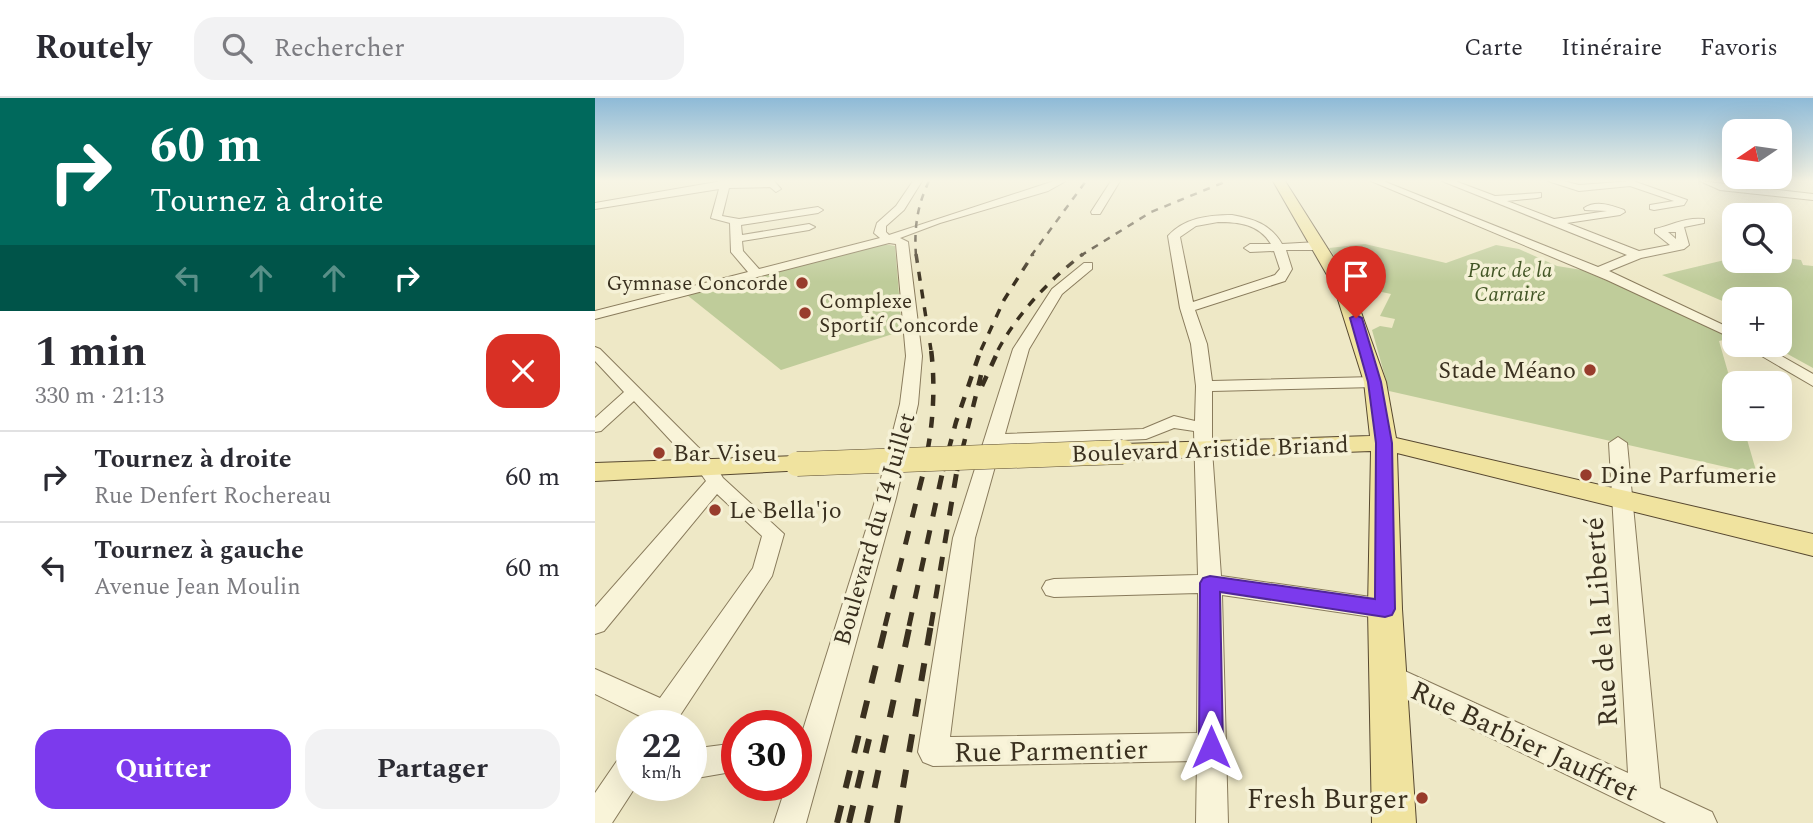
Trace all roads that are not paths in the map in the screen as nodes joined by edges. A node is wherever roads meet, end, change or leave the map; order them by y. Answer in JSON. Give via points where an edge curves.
{"nodes":[{"id":1,"x":717,"y":215,"type":"edge"},
{"id":2,"x":787,"y":215,"type":"edge"},
{"id":3,"x":892,"y":215,"type":"edge"},
{"id":4,"x":957,"y":215,"type":"edge"},
{"id":5,"x":1299,"y":215,"type":"edge"},
{"id":6,"x":1439,"y":215,"type":"edge"},
{"id":7,"x":1464,"y":215,"type":"edge"},
{"id":8,"x":1531,"y":215,"type":"edge"},
{"id":9,"x":1602,"y":215,"type":"edge"},
{"id":10,"x":1700,"y":221,"type":"dead end"},
{"id":11,"x":735,"y":223,"type":"junction"},
{"id":12,"x":1553,"y":223,"type":"junction"},
{"id":13,"x":809,"y":228,"type":"dead end"},
{"id":14,"x":1678,"y":228,"type":"junction"},
{"id":15,"x":736,"y":239,"type":"junction"},
{"id":16,"x":888,"y":239,"type":"junction"},
{"id":17,"x":1528,"y":242,"type":"junction"},
{"id":18,"x":1318,"y":246,"type":"junction"},
{"id":19,"x":1277,"y":247,"type":"junction"},
{"id":20,"x":1680,"y":247,"type":"junction"},
{"id":21,"x":1250,"y":248,"type":"dead end"},
{"id":22,"x":1638,"y":255,"type":"junction"},
{"id":23,"x":1088,"y":266,"type":"dead end"},
{"id":24,"x":1599,"y":271,"type":"junction"},
{"id":25,"x":755,"y":274,"type":"junction"},
{"id":26,"x":1188,"y":308,"type":"junction"},
{"id":27,"x":595,"y":315,"type":"edge"},
{"id":28,"x":1722,"y":329,"type":"edge"},
{"id":29,"x":595,"y":352,"type":"edge"},
{"id":30,"x":1772,"y":357,"type":"edge"},
{"id":31,"x":1813,"y":381,"type":"edge"},
{"id":32,"x":1375,"y":382,"type":"junction"},
{"id":33,"x":1203,"y":386,"type":"junction"},
{"id":34,"x":634,"y":392,"type":"junction"},
{"id":35,"x":595,"y":427,"type":"edge"},
{"id":36,"x":1204,"y":438,"type":"junction"},
{"id":37,"x":994,"y":440,"type":"junction"},
{"id":38,"x":1384,"y":443,"type":"junction"},
{"id":39,"x":1618,"y":443,"type":"dead end"},
{"id":40,"x":595,"y":472,"type":"edge"},
{"id":41,"x":712,"y":475,"type":"junction"},
{"id":42,"x":1622,"y":499,"type":"junction"},
{"id":43,"x":1813,"y":545,"type":"edge"},
{"id":44,"x":1210,"y":583,"type":"junction"},
{"id":45,"x":1054,"y":587,"type":"dead end"},
{"id":46,"x":1385,"y":609,"type":"junction"},
{"id":47,"x":595,"y":624,"type":"edge"},
{"id":48,"x":1388,"y":675,"type":"junction"},
{"id":49,"x":595,"y":681,"type":"edge"},
{"id":50,"x":644,"y":710,"type":"edge"},
{"id":51,"x":668,"y":710,"type":"edge"},
{"id":52,"x":812,"y":723,"type":"edge"},
{"id":53,"x":1211,"y":747,"type":"junction"},
{"id":54,"x":616,"y":790,"type":"edge"},
{"id":55,"x":1645,"y":796,"type":"junction"},
{"id":56,"x":794,"y":801,"type":"edge"},
{"id":57,"x":595,"y":821,"type":"edge"},
{"id":58,"x":790,"y":823,"type":"edge"},
{"id":59,"x":1212,"y":823,"type":"edge"},
{"id":60,"x":1395,"y":823,"type":"edge"},
{"id":61,"x":1701,"y":823,"type":"edge"}],
"edges":[{"from":1,"to":11,"type":"street"},
{"from":2,"to":11,"type":"street"},
{"from":3,"to":16,"type":"street","via":[[881,225],[880,233]]},
{"from":4,"to":16,"type":"street"},
{"from":5,"to":18,"type":"main road"},
{"from":6,"to":17,"type":"street","via":[[1503,244]]},
{"from":7,"to":17,"type":"street"},
{"from":8,"to":12,"type":"street"},
{"from":9,"to":12,"type":"street"},
{"from":10,"to":14,"type":"street","via":[[1679,224]]},
{"from":11,"to":15,"type":"street"},
{"from":12,"to":22,"type":"street"},
{"from":13,"to":15,"type":"street"},
{"from":14,"to":20,"type":"street"},
{"from":14,"to":20,"type":"street","via":[[1659,231]]},
{"from":15,"to":25,"type":"street","via":[[737,252]]},
{"from":16,"to":25,"type":"street"},
{"from":16,"to":52,"type":"street","name":"Boulevard du 14 Juillet","via":[[902,242],[914,356],[909,404],[886,498]]},
{"from":17,"to":24,"type":"street"},
{"from":18,"to":19,"type":"street"},
{"from":18,"to":32,"type":"main road","via":[[1343,287]]},
{"from":19,"to":21,"type":"street"},
{"from":19,"to":26,"type":"street","via":[[1286,269],[1280,278]]},
{"from":19,"to":26,"type":"street","via":[[1265,229],[1254,224],[1226,220],[1178,230],[1174,240]]},
{"from":20,"to":22,"type":"street"},
{"from":22,"to":24,"type":"street"},
{"from":23,"to":37,"type":"street","via":[[1057,292],[1031,330]]},
{"from":24,"to":28,"type":"street"},
{"from":25,"to":27,"type":"street"},
{"from":26,"to":33,"type":"street","via":[[1199,344]]},
{"from":29,"to":34,"type":"street"},
{"from":30,"to":31,"type":"street"},
{"from":32,"to":33,"type":"street"},
{"from":32,"to":38,"type":"main road"},
{"from":33,"to":36,"type":"street"},
{"from":34,"to":35,"type":"street"},
{"from":34,"to":41,"type":"street"},
{"from":36,"to":37,"type":"street","via":[[1174,421],[1146,434]]},
{"from":36,"to":38,"type":"main road","name":"Boulevard Aristide Briand"},
{"from":36,"to":41,"type":"main road","name":"Boulevard Aristide Briand","bridge":true,"via":[[1123,452],[797,464]]},
{"from":36,"to":44,"type":"street"},
{"from":37,"to":53,"type":"street","name":"Rue Parmentier","via":[[964,538],[933,752]]},
{"from":38,"to":42,"type":"main road","name":"Boulevard Aristide Briand"},
{"from":38,"to":46,"type":"main road"},
{"from":39,"to":42,"type":"street","name":"Rue de la Liberté"},
{"from":40,"to":41,"type":"main road","name":"Boulevard Aristide Briand"},
{"from":41,"to":47,"type":"street"},
{"from":41,"to":51,"type":"street","via":[[773,534],[764,570]]},
{"from":42,"to":43,"type":"main road","name":"Boulevard Aristide Briand"},
{"from":42,"to":55,"type":"street","name":"Rue de la Liberté"},
{"from":44,"to":45,"type":"street"},
{"from":44,"to":46,"type":"street"},
{"from":44,"to":53,"type":"street"},
{"from":46,"to":48,"type":"main road"},
{"from":48,"to":55,"type":"street","name":"Rue Barbier Jauffret"},
{"from":48,"to":60,"type":"main road"},
{"from":49,"to":50,"type":"street"},
{"from":53,"to":59,"type":"street"},
{"from":54,"to":57,"type":"street"},
{"from":55,"to":61,"type":"street","name":"Rue Barbier Jauffret"},
{"from":56,"to":58,"type":"street","name":"Boulevard du 14 Juillet"}]}
